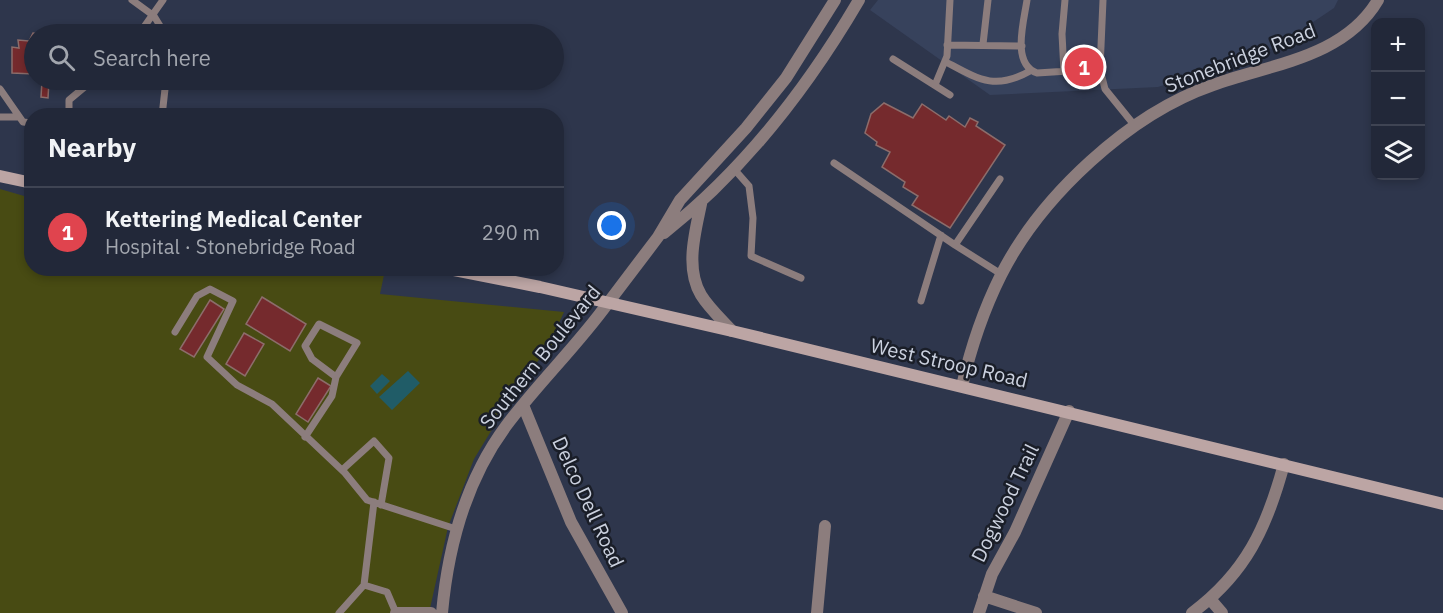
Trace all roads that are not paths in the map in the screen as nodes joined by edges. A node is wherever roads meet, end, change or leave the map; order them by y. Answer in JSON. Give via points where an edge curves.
{"nodes":[{"id":1,"x":132,"y":0,"type":"edge"},
{"id":2,"x":163,"y":0,"type":"edge"},
{"id":3,"x":835,"y":0,"type":"edge"},
{"id":4,"x":859,"y":0,"type":"edge"},
{"id":5,"x":950,"y":0,"type":"edge"},
{"id":6,"x":988,"y":0,"type":"edge"},
{"id":7,"x":1027,"y":0,"type":"edge"},
{"id":8,"x":1065,"y":0,"type":"edge"},
{"id":9,"x":1104,"y":0,"type":"edge"},
{"id":10,"x":1378,"y":0,"type":"edge"},
{"id":11,"x":140,"y":3,"type":"edge"},
{"id":12,"x":154,"y":16,"type":"junction"},
{"id":13,"x":147,"y":24,"type":"edge"},
{"id":14,"x":159,"y":24,"type":"edge"},
{"id":15,"x":983,"y":44,"type":"junction"},
{"id":16,"x":947,"y":45,"type":"junction"},
{"id":17,"x":1022,"y":46,"type":"junction"},
{"id":18,"x":893,"y":59,"type":"dead end"},
{"id":19,"x":946,"y":62,"type":"junction"},
{"id":20,"x":1100,"y":69,"type":"junction"},
{"id":21,"x":1030,"y":71,"type":"junction"},
{"id":22,"x":1064,"y":72,"type":"junction"},
{"id":23,"x":935,"y":85,"type":"junction"},
{"id":24,"x":0,"y":89,"type":"edge"},
{"id":25,"x":81,"y":90,"type":"edge"},
{"id":26,"x":165,"y":90,"type":"edge"},
{"id":27,"x":950,"y":95,"type":"dead end"},
{"id":28,"x":69,"y":108,"type":"edge"},
{"id":29,"x":163,"y":108,"type":"edge"},
{"id":30,"x":0,"y":117,"type":"edge"},
{"id":31,"x":19,"y":117,"type":"junction"},
{"id":32,"x":24,"y":122,"type":"edge"},
{"id":33,"x":1135,"y":126,"type":"junction"},
{"id":34,"x":834,"y":163,"type":"dead end"},
{"id":35,"x":734,"y":169,"type":"junction"},
{"id":36,"x":0,"y":176,"type":"edge"},
{"id":37,"x":1000,"y":179,"type":"dead end"},
{"id":38,"x":24,"y":181,"type":"edge"},
{"id":39,"x":701,"y":204,"type":"junction"},
{"id":40,"x":941,"y":235,"type":"junction"},
{"id":41,"x":658,"y":237,"type":"junction"},
{"id":42,"x":955,"y":245,"type":"junction"},
{"id":43,"x":1001,"y":274,"type":"junction"},
{"id":44,"x":481,"y":276,"type":"edge"},
{"id":45,"x":801,"y":278,"type":"dead end"},
{"id":46,"x":921,"y":301,"type":"dead end"},
{"id":47,"x":608,"y":303,"type":"junction"},
{"id":48,"x":732,"y":331,"type":"junction"},
{"id":49,"x":176,"y":332,"type":"dead end"},
{"id":50,"x":336,"y":377,"type":"junction"},
{"id":51,"x":962,"y":386,"type":"junction"},
{"id":52,"x":523,"y":405,"type":"junction"},
{"id":53,"x":1069,"y":411,"type":"junction"},
{"id":54,"x":304,"y":436,"type":"junction"},
{"id":55,"x":1284,"y":464,"type":"junction"},
{"id":56,"x":342,"y":470,"type":"junction"},
{"id":57,"x":377,"y":504,"type":"junction"},
{"id":58,"x":1443,"y":504,"type":"edge"},
{"id":59,"x":825,"y":525,"type":"dead end"},
{"id":60,"x":456,"y":529,"type":"junction"},
{"id":61,"x":363,"y":585,"type":"junction"},
{"id":62,"x":984,"y":596,"type":"junction"},
{"id":63,"x":1210,"y":599,"type":"junction"},
{"id":64,"x":340,"y":613,"type":"edge"},
{"id":65,"x":396,"y":613,"type":"edge"},
{"id":66,"x":431,"y":613,"type":"edge"},
{"id":67,"x":442,"y":613,"type":"edge"},
{"id":68,"x":621,"y":613,"type":"edge"},
{"id":69,"x":817,"y":613,"type":"edge"},
{"id":70,"x":979,"y":613,"type":"edge"},
{"id":71,"x":1036,"y":613,"type":"edge"},
{"id":72,"x":1192,"y":613,"type":"edge"},
{"id":73,"x":1222,"y":613,"type":"edge"}],
"edges":[{"from":1,"to":11,"type":"lane"},
{"from":2,"to":12,"type":"lane"},
{"from":3,"to":41,"type":"street","name":"Southern Boulevard","via":[[786,78],[680,200]]},
{"from":4,"to":35,"type":"street","name":"Southern Boulevard","via":[[800,90]]},
{"from":5,"to":16,"type":"lane"},
{"from":6,"to":15,"type":"lane"},
{"from":7,"to":17,"type":"lane"},
{"from":8,"to":22,"type":"lane"},
{"from":9,"to":20,"type":"lane"},
{"from":10,"to":33,"type":"street","name":"Stonebridge Road","via":[[1342,39],[1301,57],[1201,89]]},
{"from":11,"to":12,"type":"lane"},
{"from":12,"to":13,"type":"lane"},
{"from":12,"to":14,"type":"lane"},
{"from":15,"to":16,"type":"lane"},
{"from":15,"to":17,"type":"lane"},
{"from":16,"to":19,"type":"lane"},
{"from":17,"to":21,"type":"lane","via":[[1022,59]]},
{"from":18,"to":23,"type":"lane"},
{"from":19,"to":21,"type":"lane","via":[[980,80],[996,83]]},
{"from":19,"to":23,"type":"lane"},
{"from":20,"to":22,"type":"lane"},
{"from":20,"to":33,"type":"lane","via":[[1105,89]]},
{"from":21,"to":22,"type":"lane"},
{"from":23,"to":27,"type":"lane"},
{"from":24,"to":31,"type":"lane"},
{"from":25,"to":28,"type":"lane","via":[[69,100]]},
{"from":26,"to":29,"type":"lane"},
{"from":30,"to":31,"type":"lane"},
{"from":31,"to":32,"type":"lane"},
{"from":33,"to":43,"type":"street","name":"Stonebridge Road","via":[[1074,177]]},
{"from":34,"to":40,"type":"lane"},
{"from":35,"to":39,"type":"street","name":"Southern Boulevard"},
{"from":35,"to":45,"type":"lane","via":[[749,186],[753,218],[751,256]]},
{"from":36,"to":38,"type":"main road"},
{"from":37,"to":42,"type":"lane"},
{"from":39,"to":41,"type":"street","name":"Southern Boulevard"},
{"from":39,"to":48,"type":"street","via":[[694,236],[695,278],[701,295]]},
{"from":40,"to":42,"type":"lane"},
{"from":40,"to":46,"type":"lane"},
{"from":41,"to":47,"type":"street","name":"Southern Boulevard"},
{"from":42,"to":43,"type":"lane"},
{"from":43,"to":51,"type":"street","name":"Stonebridge Road","via":[[979,324]]},
{"from":44,"to":47,"type":"main road","name":"West Stroop Road"},
{"from":47,"to":48,"type":"main road","name":"West Stroop Road"},
{"from":47,"to":52,"type":"street","name":"Southern Boulevard"},
{"from":48,"to":51,"type":"main road","name":"West Stroop Road"},
{"from":49,"to":54,"type":"lane","via":[[197,296],[204,292],[210,289],[233,301],[207,357],[237,385],[272,404]]},
{"from":50,"to":50,"type":"lane","via":[[312,359],[304,346],[319,324],[357,343]]},
{"from":50,"to":54,"type":"lane","via":[[332,396]]},
{"from":51,"to":53,"type":"main road","name":"West Stroop Road"},
{"from":52,"to":60,"type":"street","name":"Southern Boulevard","via":[[493,446]]},
{"from":52,"to":68,"type":"street","name":"Delco Dell Road","via":[[571,522]]},
{"from":53,"to":55,"type":"main road","name":"West Stroop Road"},
{"from":53,"to":62,"type":"street","name":"Dogwood Trail"},
{"from":54,"to":56,"type":"lane"},
{"from":55,"to":58,"type":"main road","name":"West Stroop Road"},
{"from":55,"to":63,"type":"street","via":[[1253,548]]},
{"from":56,"to":57,"type":"lane","via":[[367,500]]},
{"from":56,"to":57,"type":"lane","via":[[374,441],[380,446],[389,458]]},
{"from":57,"to":60,"type":"lane"},
{"from":57,"to":61,"type":"lane"},
{"from":59,"to":69,"type":"street"},
{"from":60,"to":67,"type":"street","name":"Southern Boulevard"},
{"from":61,"to":64,"type":"lane"},
{"from":61,"to":65,"type":"lane","via":[[387,592]]},
{"from":62,"to":70,"type":"street","name":"Dogwood Trail"},
{"from":62,"to":71,"type":"street"},
{"from":63,"to":72,"type":"street"},
{"from":63,"to":73,"type":"street"},
{"from":65,"to":66,"type":"street"}]}
